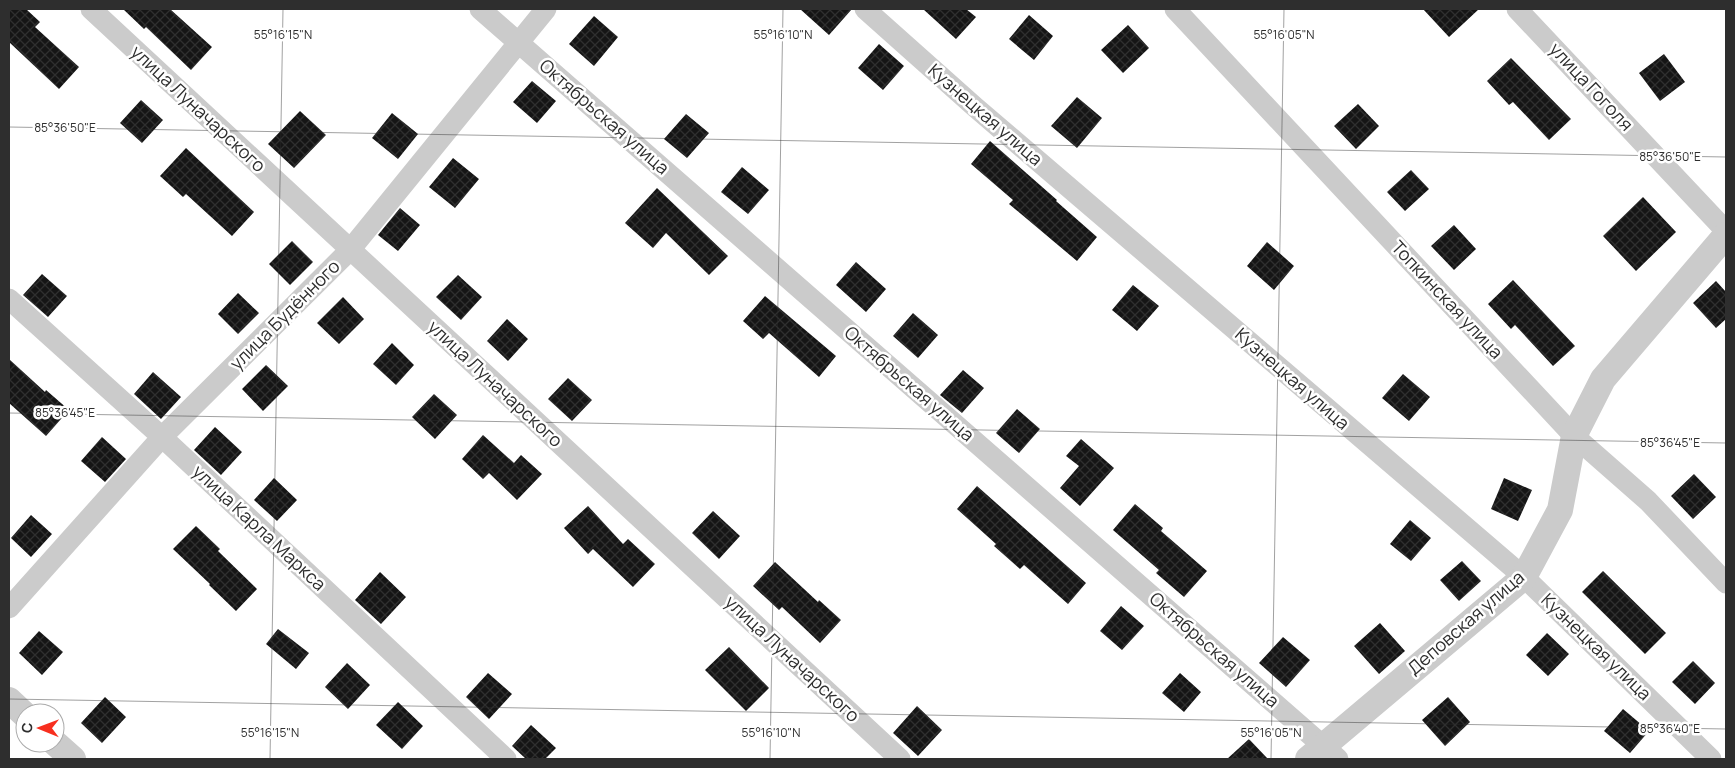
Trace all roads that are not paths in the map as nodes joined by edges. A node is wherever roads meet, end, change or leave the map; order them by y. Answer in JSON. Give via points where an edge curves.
{"nodes":[{"id":1,"x":90,"y":9,"type":"edge"},
{"id":2,"x":480,"y":9,"type":"edge"},
{"id":3,"x":546,"y":9,"type":"edge"},
{"id":4,"x":865,"y":9,"type":"edge"},
{"id":5,"x":1175,"y":9,"type":"edge"},
{"id":6,"x":1517,"y":9,"type":"edge"},
{"id":7,"x":518,"y":42,"type":"junction"},
{"id":8,"x":1726,"y":233,"type":"edge"},
{"id":9,"x":350,"y":250,"type":"junction"},
{"id":10,"x":9,"y":300,"type":"edge"},
{"id":11,"x":1574,"y":436,"type":"junction"},
{"id":12,"x":162,"y":437,"type":"junction"},
{"id":13,"x":1524,"y":577,"type":"junction"},
{"id":14,"x":1726,"y":583,"type":"edge"},
{"id":15,"x":9,"y":608,"type":"edge"},
{"id":16,"x":1323,"y":755,"type":"edge"},
{"id":17,"x":506,"y":759,"type":"edge"},
{"id":18,"x":900,"y":759,"type":"edge"},
{"id":19,"x":1711,"y":759,"type":"edge"}],
"edges":[{"from":1,"to":9,"type":"street","name":"улица Луначарского"},
{"from":2,"to":7,"type":"street","name":"Октябрьская улица"},
{"from":3,"to":7,"type":"street","name":"улица Будённого"},
{"from":4,"to":13,"type":"street","name":"Кузнецкая улица","via":[[982,114]]},
{"from":5,"to":11,"type":"street","name":"Топкинская улица"},
{"from":6,"to":8,"type":"street","name":"улица Гоголя"},
{"from":7,"to":9,"type":"street","name":"улица Будённого"},
{"from":7,"to":16,"type":"street","name":"Октябрьская улица"},
{"from":8,"to":11,"type":"street","name":"Деповская улица","via":[[1603,379]]},
{"from":9,"to":12,"type":"street","name":"улица Будённого"},
{"from":9,"to":18,"type":"street","name":"улица Луначарского"},
{"from":10,"to":12,"type":"street","name":"улица Карла Маркса"},
{"from":11,"to":13,"type":"street","name":"Деповская улица","via":[[1560,510]]},
{"from":11,"to":14,"type":"street","name":"Топкинская улица","via":[[1648,501]]},
{"from":12,"to":15,"type":"street","name":"улица Будённого"},
{"from":12,"to":17,"type":"street","name":"улица Карла Маркса"},
{"from":13,"to":16,"type":"street","name":"Деповская улица"},
{"from":13,"to":19,"type":"street","name":"Кузнецкая улица"}]}
